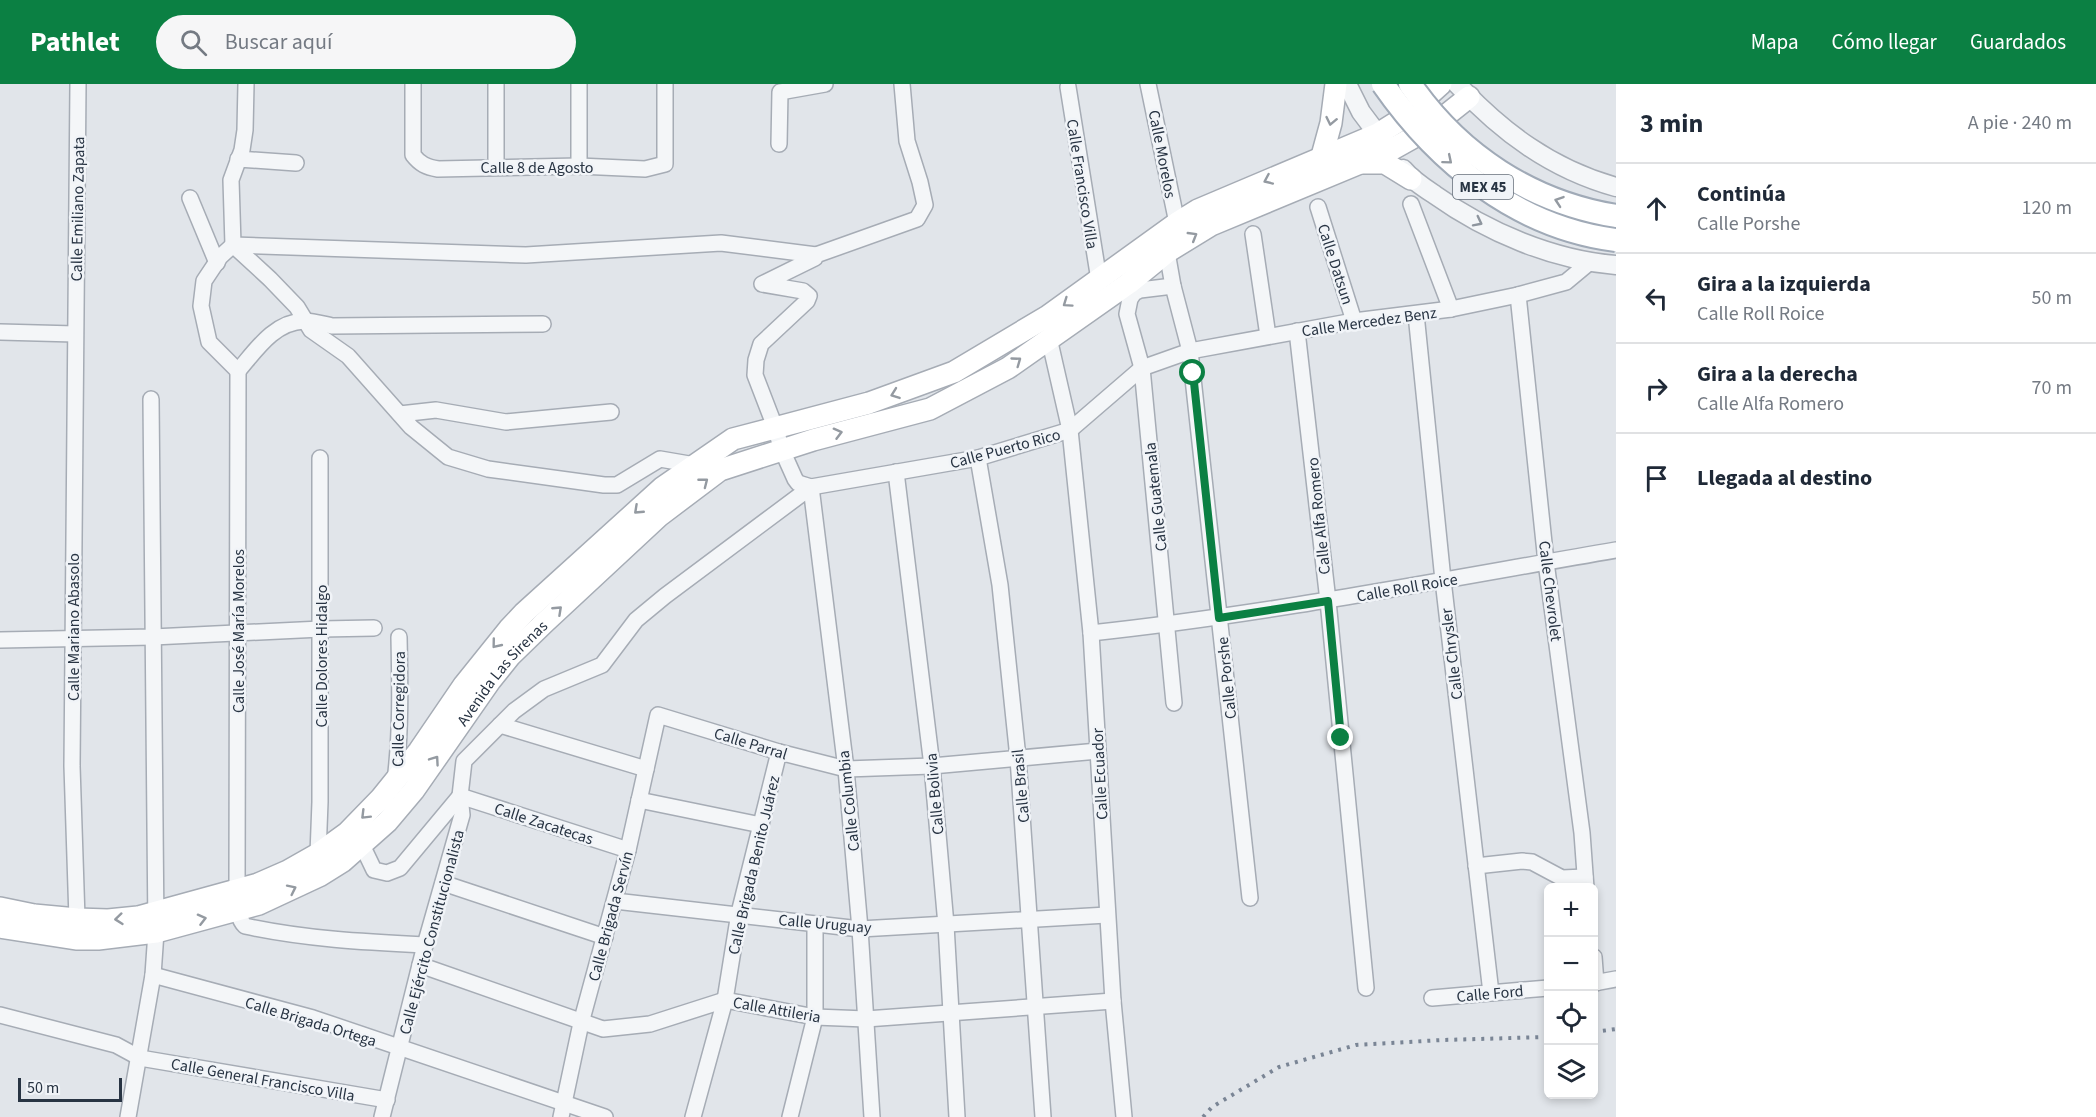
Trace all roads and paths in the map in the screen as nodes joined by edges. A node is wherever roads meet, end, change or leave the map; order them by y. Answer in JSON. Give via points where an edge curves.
{"nodes":[{"id":1,"x":78,"y":84,"type":"edge"},
{"id":2,"x":246,"y":84,"type":"edge"},
{"id":3,"x":413,"y":84,"type":"edge"},
{"id":4,"x":496,"y":84,"type":"edge"},
{"id":5,"x":579,"y":84,"type":"edge"},
{"id":6,"x":665,"y":84,"type":"edge"},
{"id":7,"x":825,"y":84,"type":"edge"},
{"id":8,"x":902,"y":84,"type":"edge"},
{"id":9,"x":1148,"y":84,"type":"edge"},
{"id":10,"x":1336,"y":84,"type":"edge"},
{"id":11,"x":1347,"y":84,"type":"edge"},
{"id":12,"x":1383,"y":84,"type":"edge"},
{"id":13,"x":1410,"y":84,"type":"edge"},
{"id":14,"x":1441,"y":84,"type":"edge"},
{"id":15,"x":1068,"y":87,"type":"dead end"},
{"id":16,"x":780,"y":88,"type":"edge"},
{"id":17,"x":1463,"y":91,"type":"edge"},
{"id":18,"x":1384,"y":143,"type":"junction"},
{"id":19,"x":779,"y":144,"type":"dead end"},
{"id":20,"x":1322,"y":156,"type":"junction"},
{"id":21,"x":238,"y":159,"type":"junction"},
{"id":22,"x":296,"y":162,"type":"dead end"},
{"id":23,"x":579,"y":166,"type":"junction"},
{"id":24,"x":496,"y":167,"type":"junction"},
{"id":25,"x":1340,"y":170,"type":"junction"},
{"id":26,"x":1411,"y":179,"type":"junction"},
{"id":27,"x":1616,"y":187,"type":"edge"},
{"id":28,"x":190,"y":198,"type":"dead end"},
{"id":29,"x":1411,"y":204,"type":"dead end"},
{"id":30,"x":1318,"y":207,"type":"dead end"},
{"id":31,"x":1616,"y":216,"type":"edge"},
{"id":32,"x":1177,"y":224,"type":"junction"},
{"id":33,"x":1253,"y":234,"type":"dead end"},
{"id":34,"x":1616,"y":240,"type":"edge"},
{"id":35,"x":233,"y":245,"type":"junction"},
{"id":36,"x":1167,"y":252,"type":"junction"},
{"id":37,"x":816,"y":255,"type":"junction"},
{"id":38,"x":1590,"y":262,"type":"junction"},
{"id":39,"x":217,"y":263,"type":"junction"},
{"id":40,"x":1616,"y":265,"type":"edge"},
{"id":41,"x":1099,"y":280,"type":"junction"},
{"id":42,"x":1173,"y":286,"type":"junction"},
{"id":43,"x":1131,"y":288,"type":"junction"},
{"id":44,"x":1518,"y":295,"type":"junction"},
{"id":45,"x":1451,"y":309,"type":"junction"},
{"id":46,"x":1416,"y":314,"type":"junction"},
{"id":47,"x":305,"y":321,"type":"junction"},
{"id":48,"x":1354,"y":321,"type":"junction"},
{"id":49,"x":543,"y":324,"type":"dead end"},
{"id":50,"x":1297,"y":331,"type":"junction"},
{"id":51,"x":0,"y":332,"type":"edge"},
{"id":52,"x":75,"y":334,"type":"junction"},
{"id":53,"x":1268,"y":336,"type":"junction"},
{"id":54,"x":1049,"y":338,"type":"junction"},
{"id":55,"x":1190,"y":351,"type":"junction"},
{"id":56,"x":1142,"y":368,"type":"junction"},
{"id":57,"x":238,"y":370,"type":"junction"},
{"id":58,"x":151,"y":399,"type":"dead end"},
{"id":59,"x":611,"y":412,"type":"dead end"},
{"id":60,"x":400,"y":414,"type":"junction"},
{"id":61,"x":776,"y":427,"type":"junction"},
{"id":62,"x":1070,"y":430,"type":"junction"},
{"id":63,"x":782,"y":450,"type":"junction"},
{"id":64,"x":320,"y":458,"type":"dead end"},
{"id":65,"x":978,"y":458,"type":"junction"},
{"id":66,"x":695,"y":465,"type":"junction"},
{"id":67,"x":896,"y":472,"type":"junction"},
{"id":68,"x":811,"y":487,"type":"junction"},
{"id":69,"x":1616,"y":550,"type":"edge"},
{"id":70,"x":1546,"y":562,"type":"junction"},
{"id":71,"x":1443,"y":580,"type":"junction"},
{"id":72,"x":1328,"y":601,"type":"junction"},
{"id":73,"x":1219,"y":618,"type":"junction"},
{"id":74,"x":1168,"y":625,"type":"junction"},
{"id":75,"x":374,"y":628,"type":"dead end"},
{"id":76,"x":321,"y":629,"type":"junction"},
{"id":77,"x":238,"y":633,"type":"junction"},
{"id":78,"x":1091,"y":633,"type":"junction"},
{"id":79,"x":153,"y":637,"type":"junction"},
{"id":80,"x":399,"y":637,"type":"dead end"},
{"id":81,"x":73,"y":639,"type":"junction"},
{"id":82,"x":0,"y":640,"type":"edge"},
{"id":83,"x":1174,"y":703,"type":"dead end"},
{"id":84,"x":658,"y":715,"type":"joint"},
{"id":85,"x":500,"y":725,"type":"junction"},
{"id":86,"x":1098,"y":751,"type":"junction"},
{"id":87,"x":779,"y":752,"type":"junction"},
{"id":88,"x":1018,"y":758,"type":"junction"},
{"id":89,"x":932,"y":766,"type":"junction"},
{"id":90,"x":646,"y":769,"type":"junction"},
{"id":91,"x":846,"y":770,"type":"junction"},
{"id":92,"x":395,"y":781,"type":"junction"},
{"id":93,"x":460,"y":796,"type":"junction"},
{"id":94,"x":639,"y":800,"type":"junction"},
{"id":95,"x":761,"y":825,"type":"junction"},
{"id":96,"x":362,"y":845,"type":"junction"},
{"id":97,"x":628,"y":850,"type":"junction"},
{"id":98,"x":318,"y":854,"type":"junction"},
{"id":99,"x":1476,"y":866,"type":"junction"},
{"id":100,"x":1585,"y":882,"type":"edge"},
{"id":101,"x":443,"y":883,"type":"junction"},
{"id":102,"x":1250,"y":898,"type":"dead end"},
{"id":103,"x":238,"y":900,"type":"junction"},
{"id":104,"x":615,"y":901,"type":"junction"},
{"id":105,"x":0,"y":908,"type":"edge"},
{"id":106,"x":739,"y":914,"type":"junction"},
{"id":107,"x":1107,"y":915,"type":"junction"},
{"id":108,"x":1030,"y":919,"type":"junction"},
{"id":109,"x":77,"y":920,"type":"junction"},
{"id":110,"x":157,"y":922,"type":"junction"},
{"id":111,"x":815,"y":924,"type":"junction"},
{"id":112,"x":946,"y":925,"type":"junction"},
{"id":113,"x":0,"y":927,"type":"edge"},
{"id":114,"x":860,"y":929,"type":"junction"},
{"id":115,"x":605,"y":937,"type":"junction"},
{"id":116,"x":425,"y":945,"type":"junction"},
{"id":117,"x":420,"y":965,"type":"junction"},
{"id":118,"x":153,"y":975,"type":"junction"},
{"id":119,"x":1616,"y":979,"type":"edge"},
{"id":120,"x":1598,"y":982,"type":"edge"},
{"id":121,"x":1366,"y":988,"type":"dead end"},
{"id":122,"x":1544,"y":988,"type":"edge"},
{"id":123,"x":1491,"y":993,"type":"junction"},
{"id":124,"x":1432,"y":998,"type":"dead end"},
{"id":125,"x":725,"y":1000,"type":"junction"},
{"id":126,"x":1113,"y":1001,"type":"junction"},
{"id":127,"x":1036,"y":1006,"type":"junction"},
{"id":128,"x":950,"y":1013,"type":"junction"},
{"id":129,"x":0,"y":1016,"type":"edge"},
{"id":130,"x":814,"y":1017,"type":"junction"},
{"id":131,"x":866,"y":1019,"type":"junction"},
{"id":132,"x":581,"y":1023,"type":"junction"},
{"id":133,"x":400,"y":1048,"type":"junction"},
{"id":134,"x":140,"y":1058,"type":"junction"},
{"id":135,"x":387,"y":1100,"type":"junction"},
{"id":136,"x":564,"y":1102,"type":"junction"},
{"id":137,"x":128,"y":1117,"type":"edge"},
{"id":138,"x":382,"y":1117,"type":"edge"},
{"id":139,"x":561,"y":1117,"type":"edge"},
{"id":140,"x":605,"y":1117,"type":"edge"},
{"id":141,"x":693,"y":1117,"type":"edge"},
{"id":142,"x":790,"y":1117,"type":"edge"},
{"id":143,"x":872,"y":1117,"type":"edge"},
{"id":144,"x":957,"y":1117,"type":"edge"},
{"id":145,"x":1043,"y":1117,"type":"edge"},
{"id":146,"x":1124,"y":1117,"type":"edge"}],
"edges":[{"from":1,"to":52,"type":"street","name":"Calle Emiliano Zapata"},
{"from":2,"to":21,"type":"street","via":[[245,130]]},
{"from":3,"to":24,"type":"street","name":"Calle 8 de Agosto","via":[[413,155],[419,163],[438,169]]},
{"from":4,"to":24,"type":"street"},
{"from":5,"to":23,"type":"street"},
{"from":6,"to":23,"type":"street","name":"Calle 8 de Agosto","via":[[665,164],[645,169]]},
{"from":7,"to":16,"type":"street"},
{"from":8,"to":37,"type":"street","via":[[907,141],[925,204],[916,219]]},
{"from":9,"to":32,"type":"street","name":"Calle Morelos"},
{"from":10,"to":20,"type":"main road","one_way":true},
{"from":11,"to":18,"type":"street","via":[[1361,112]]},
{"from":12,"to":34,"type":"main road","number":"MEX 45","one_way":true,"bridge":true,"via":[[1423,136],[1479,185],[1559,226]]},
{"from":31,"to":13,"type":"main road","number":"MEX 45","one_way":true,"bridge":true,"via":[[1550,198],[1494,169],[1442,125]]},
{"from":14,"to":18,"type":"main road","via":[[1402,119]]},
{"from":15,"to":41,"type":"street","name":"Calle Francisco Villa"},
{"from":16,"to":19,"type":"street"},
{"from":17,"to":18,"type":"main road","via":[[1430,128]]},
{"from":17,"to":27,"type":"street","via":[[1541,156],[1576,174]]},
{"from":18,"to":20,"type":"main road","name":"Avenida Las Sirenas"},
{"from":18,"to":25,"type":"main road"},
{"from":18,"to":26,"type":"street"},
{"from":20,"to":32,"type":"main road","name":"Avenida Las Sirenas","one_way":true,"via":[[1198,210]]},
{"from":21,"to":22,"type":"street"},
{"from":21,"to":35,"type":"street","via":[[231,180]]},
{"from":23,"to":24,"type":"street","name":"Calle 8 de Agosto"},
{"from":25,"to":26,"type":"main road","via":[[1367,162],[1385,164]]},
{"from":36,"to":25,"type":"main road","name":"Avenida Las Sirenas","one_way":true,"via":[[1211,225]]},
{"from":26,"to":38,"type":"street","one_way":true,"via":[[1466,216],[1513,240]]},
{"from":28,"to":39,"type":"street"},
{"from":29,"to":45,"type":"street"},
{"from":30,"to":48,"type":"street","name":"Calle Datsun"},
{"from":32,"to":41,"type":"main road","name":"Avenida Las Sirenas"},
{"from":33,"to":53,"type":"street"},
{"from":35,"to":37,"type":"street","via":[[526,255],[721,243]]},
{"from":35,"to":39,"type":"street"},
{"from":35,"to":47,"type":"street","via":[[297,307]]},
{"from":36,"to":42,"type":"street","name":"Calle Porshe"},
{"from":36,"to":43,"type":"main road","name":"Avenida Las Sirenas"},
{"from":37,"to":61,"type":"street","via":[[762,284],[803,291],[809,296],[761,344],[756,360],[755,375]]},
{"from":38,"to":40,"type":"street"},
{"from":38,"to":44,"type":"street","name":"Calle Mercedez Benz","via":[[1566,282]]},
{"from":39,"to":57,"type":"street","via":[[204,281],[201,306],[209,342]]},
{"from":41,"to":61,"type":"main road","name":"Avenida Las Sirenas","one_way":true,"via":[[1048,316],[954,372],[869,404]]},
{"from":42,"to":43,"type":"street"},
{"from":42,"to":55,"type":"street","name":"Calle Porshe"},
{"from":43,"to":54,"type":"main road","name":"Avenida Las Sirenas"},
{"from":43,"to":56,"type":"street","name":"Calle Guatemala","via":[[1127,314]]},
{"from":44,"to":45,"type":"street","name":"Calle Mercedez Benz"},
{"from":44,"to":70,"type":"street","name":"Calle Chevrolet"},
{"from":45,"to":46,"type":"street","name":"Calle Mercedez Benz"},
{"from":46,"to":48,"type":"street","name":"Calle Mercedez Benz"},
{"from":46,"to":71,"type":"street","name":"Calle Chrysler"},
{"from":47,"to":49,"type":"street","via":[[332,326]]},
{"from":47,"to":57,"type":"street","via":[[288,324],[265,338]]},
{"from":47,"to":60,"type":"street","via":[[311,330],[348,356]]},
{"from":48,"to":50,"type":"street","name":"Calle Mercedez Benz"},
{"from":50,"to":53,"type":"street","name":"Calle Mercedez Benz"},
{"from":50,"to":72,"type":"street","name":"Calle Alfa Romero"},
{"from":51,"to":52,"type":"street"},
{"from":52,"to":81,"type":"street","name":"Calle Mariano Abasolo"},
{"from":53,"to":55,"type":"street","name":"Calle Mercedez Benz"},
{"from":54,"to":62,"type":"street","name":"Calle Ecuador"},
{"from":63,"to":54,"type":"main road","name":"Avenida Las Sirenas","one_way":true,"via":[[930,409],[1008,368]]},
{"from":55,"to":56,"type":"street","name":"Calle Mercedez Benz"},
{"from":55,"to":73,"type":"street","name":"Calle Porshe"},
{"from":56,"to":62,"type":"street","name":"Calle Puerto Rico"},
{"from":56,"to":74,"type":"street","name":"Calle Guatemala"},
{"from":57,"to":77,"type":"street","name":"Calle José María Morelos"},
{"from":58,"to":79,"type":"street"},
{"from":59,"to":60,"type":"street","via":[[506,422],[436,410]]},
{"from":60,"to":66,"type":"street","via":[[448,457],[488,469],[617,485],[660,459]]},
{"from":61,"to":63,"type":"street"},
{"from":61,"to":66,"type":"main road","name":"Avenida Las Sirenas","via":[[733,439]]},
{"from":62,"to":65,"type":"street","name":"Calle Puerto Rico"},
{"from":62,"to":78,"type":"street","name":"Calle Ecuador"},
{"from":63,"to":68,"type":"street","via":[[798,483]]},
{"from":96,"to":63,"type":"main road","name":"Avenida Las Sirenas","one_way":true,"via":[[414,790],[510,656],[544,623],[659,516],[720,470]]},
{"from":64,"to":76,"type":"street","name":"Calle Dolores Hidalgo"},
{"from":65,"to":67,"type":"street","name":"Calle Puerto Rico"},
{"from":65,"to":88,"type":"street","name":"Calle Brasil","via":[[1000,585]]},
{"from":66,"to":92,"type":"main road","name":"Avenida Las Sirenas","one_way":true,"via":[[662,488],[524,613],[464,685]]},
{"from":67,"to":68,"type":"street","name":"Calle Puerto Rico"},
{"from":67,"to":89,"type":"street","name":"Calle Bolivia"},
{"from":68,"to":85,"type":"street","name":"Calle Ejército Constitucionalista","via":[[636,620],[602,665],[544,689]]},
{"from":68,"to":91,"type":"street","name":"Calle Columbia"},
{"from":69,"to":70,"type":"street","name":"Calle Roll Roice"},
{"from":70,"to":71,"type":"street","name":"Calle Roll Roice"},
{"from":70,"to":100,"type":"street","name":"Calle Chevrolet"},
{"from":71,"to":72,"type":"street","name":"Calle Roll Roice"},
{"from":71,"to":99,"type":"street","name":"Calle Chrysler"},
{"from":72,"to":73,"type":"street","name":"Calle Roll Roice"},
{"from":72,"to":121,"type":"street","name":"Calle Alfa Romero"},
{"from":73,"to":74,"type":"street","name":"Calle Roll Roice"},
{"from":73,"to":102,"type":"street","name":"Calle Porshe"},
{"from":74,"to":78,"type":"street","name":"Calle Roll Roice"},
{"from":74,"to":83,"type":"street","name":"Calle Guatemala"},
{"from":75,"to":76,"type":"street"},
{"from":76,"to":77,"type":"street"},
{"from":76,"to":98,"type":"street","name":"Calle Dolores Hidalgo"},
{"from":77,"to":79,"type":"street"},
{"from":77,"to":103,"type":"street","name":"Calle José María Morelos"},
{"from":78,"to":86,"type":"street","name":"Calle Ecuador"},
{"from":79,"to":81,"type":"street"},
{"from":79,"to":110,"type":"street"},
{"from":80,"to":92,"type":"street","name":"Calle Corregidora"},
{"from":81,"to":82,"type":"street"},
{"from":81,"to":109,"type":"street","name":"Calle Mariano Abasolo"},
{"from":84,"to":87,"type":"street","name":"Calle Parral"},
{"from":84,"to":90,"type":"street","name":"Calle Brigada Servín"},
{"from":85,"to":90,"type":"street"},
{"from":85,"to":93,"type":"street","name":"Calle Ejército Constitucionalista","via":[[464,761]]},
{"from":86,"to":88,"type":"street","name":"Calle Parral"},
{"from":86,"to":107,"type":"street","name":"Calle Ecuador"},
{"from":87,"to":91,"type":"street","name":"Calle Parral"},
{"from":87,"to":95,"type":"street","name":"Calle Brigada Benito Juárez"},
{"from":88,"to":89,"type":"street","name":"Calle Parral"},
{"from":88,"to":108,"type":"street","name":"Calle Brasil"},
{"from":89,"to":91,"type":"street","name":"Calle Parral"},
{"from":89,"to":112,"type":"street","name":"Calle Bolivia"},
{"from":90,"to":94,"type":"street","name":"Calle Brigada Servín"},
{"from":91,"to":114,"type":"street","name":"Calle Columbia"},
{"from":92,"to":98,"type":"main road","name":"Avenida Las Sirenas","one_way":true,"via":[[354,826]]},
{"from":93,"to":96,"type":"street","via":[[400,868],[387,873],[374,870]]},
{"from":93,"to":97,"type":"street","name":"Calle Zacatecas"},
{"from":93,"to":101,"type":"street","name":"Calle Ejército Constitucionalista","via":[[462,816]]},
{"from":94,"to":95,"type":"street"},
{"from":94,"to":97,"type":"street","name":"Calle Brigada Servín"},
{"from":95,"to":106,"type":"street","name":"Calle Brigada Benito Juárez"},
{"from":103,"to":96,"type":"main road","name":"Avenida Las Sirenas","one_way":true,"via":[[279,895],[319,876]]},
{"from":97,"to":104,"type":"street","name":"Calle Brigada Servín"},
{"from":98,"to":103,"type":"main road","name":"Avenida Las Sirenas","via":[[258,884]]},
{"from":99,"to":100,"type":"street","via":[[1532,862],[1562,878]]},
{"from":99,"to":123,"type":"street","name":"Calle Chrysler"},
{"from":101,"to":115,"type":"street"},
{"from":101,"to":116,"type":"street","name":"Calle Ejército Constitucionalista"},
{"from":103,"to":110,"type":"main road"},
{"from":103,"to":116,"type":"street","via":[[245,926],[338,941]]},
{"from":104,"to":106,"type":"street","name":"Calle Uruguay"},
{"from":104,"to":115,"type":"street","name":"Calle Brigada Servín"},
{"from":105,"to":109,"type":"main road"},
{"from":106,"to":111,"type":"street","name":"Calle Uruguay"},
{"from":106,"to":125,"type":"street","name":"Calle Brigada Benito Juárez"},
{"from":107,"to":108,"type":"street","name":"Calle Uruguay"},
{"from":107,"to":126,"type":"street","name":"Calle Ecuador"},
{"from":108,"to":112,"type":"street","name":"Calle Uruguay"},
{"from":108,"to":127,"type":"street","name":"Calle Brasil"},
{"from":110,"to":109,"type":"main road","one_way":true,"via":[[138,917]]},
{"from":110,"to":113,"type":"main road","via":[[98,939]]},
{"from":110,"to":118,"type":"street"},
{"from":111,"to":114,"type":"street","name":"Calle Uruguay"},
{"from":111,"to":130,"type":"street"},
{"from":112,"to":114,"type":"street","name":"Calle Uruguay"},
{"from":112,"to":128,"type":"street","name":"Calle Bolivia"},
{"from":114,"to":131,"type":"street","name":"Calle Columbia"},
{"from":115,"to":132,"type":"street","name":"Calle Brigada Servín"},
{"from":116,"to":117,"type":"street","name":"Calle Ejército Constitucionalista"},
{"from":117,"to":132,"type":"street","name":"Calle Attileria"},
{"from":117,"to":133,"type":"street","name":"Calle Ejército Constitucionalista"},
{"from":118,"to":133,"type":"street","name":"Calle Brigada Ortega","via":[[313,1018]]},
{"from":118,"to":134,"type":"street"},
{"from":119,"to":120,"type":"street"},
{"from":122,"to":123,"type":"street","name":"Calle Ford"},
{"from":123,"to":124,"type":"street","name":"Calle Ford"},
{"from":125,"to":130,"type":"street","name":"Calle Attileria"},
{"from":125,"to":132,"type":"street","name":"Calle Attileria","via":[[650,1024],[603,1029]]},
{"from":125,"to":141,"type":"street","name":"Calle Brigada Benito Juárez"},
{"from":126,"to":127,"type":"street","name":"Calle Attileria"},
{"from":126,"to":146,"type":"street","name":"Calle Ecuador"},
{"from":127,"to":128,"type":"street","name":"Calle Attileria"},
{"from":127,"to":145,"type":"street","name":"Calle Brasil"},
{"from":128,"to":131,"type":"street","name":"Calle Attileria"},
{"from":128,"to":144,"type":"street","name":"Calle Bolivia"},
{"from":129,"to":134,"type":"street","name":"Calle General Francisco Villa","via":[[116,1045]]},
{"from":130,"to":131,"type":"street","name":"Calle Attileria"},
{"from":130,"to":142,"type":"street"},
{"from":131,"to":143,"type":"street","name":"Calle Columbia"},
{"from":132,"to":136,"type":"street","name":"Calle Brigada Servín"},
{"from":133,"to":135,"type":"street","name":"Calle Ejército Constitucionalista"},
{"from":133,"to":136,"type":"street","name":"Calle Brigada Ortega"},
{"from":134,"to":135,"type":"street","name":"Calle General Francisco Villa"},
{"from":134,"to":137,"type":"street"},
{"from":135,"to":138,"type":"street","name":"Calle Ejército Constitucionalista"},
{"from":136,"to":139,"type":"street","name":"Calle Brigada Servín"},
{"from":136,"to":140,"type":"street","name":"Calle Brigada Ortega"}]}
